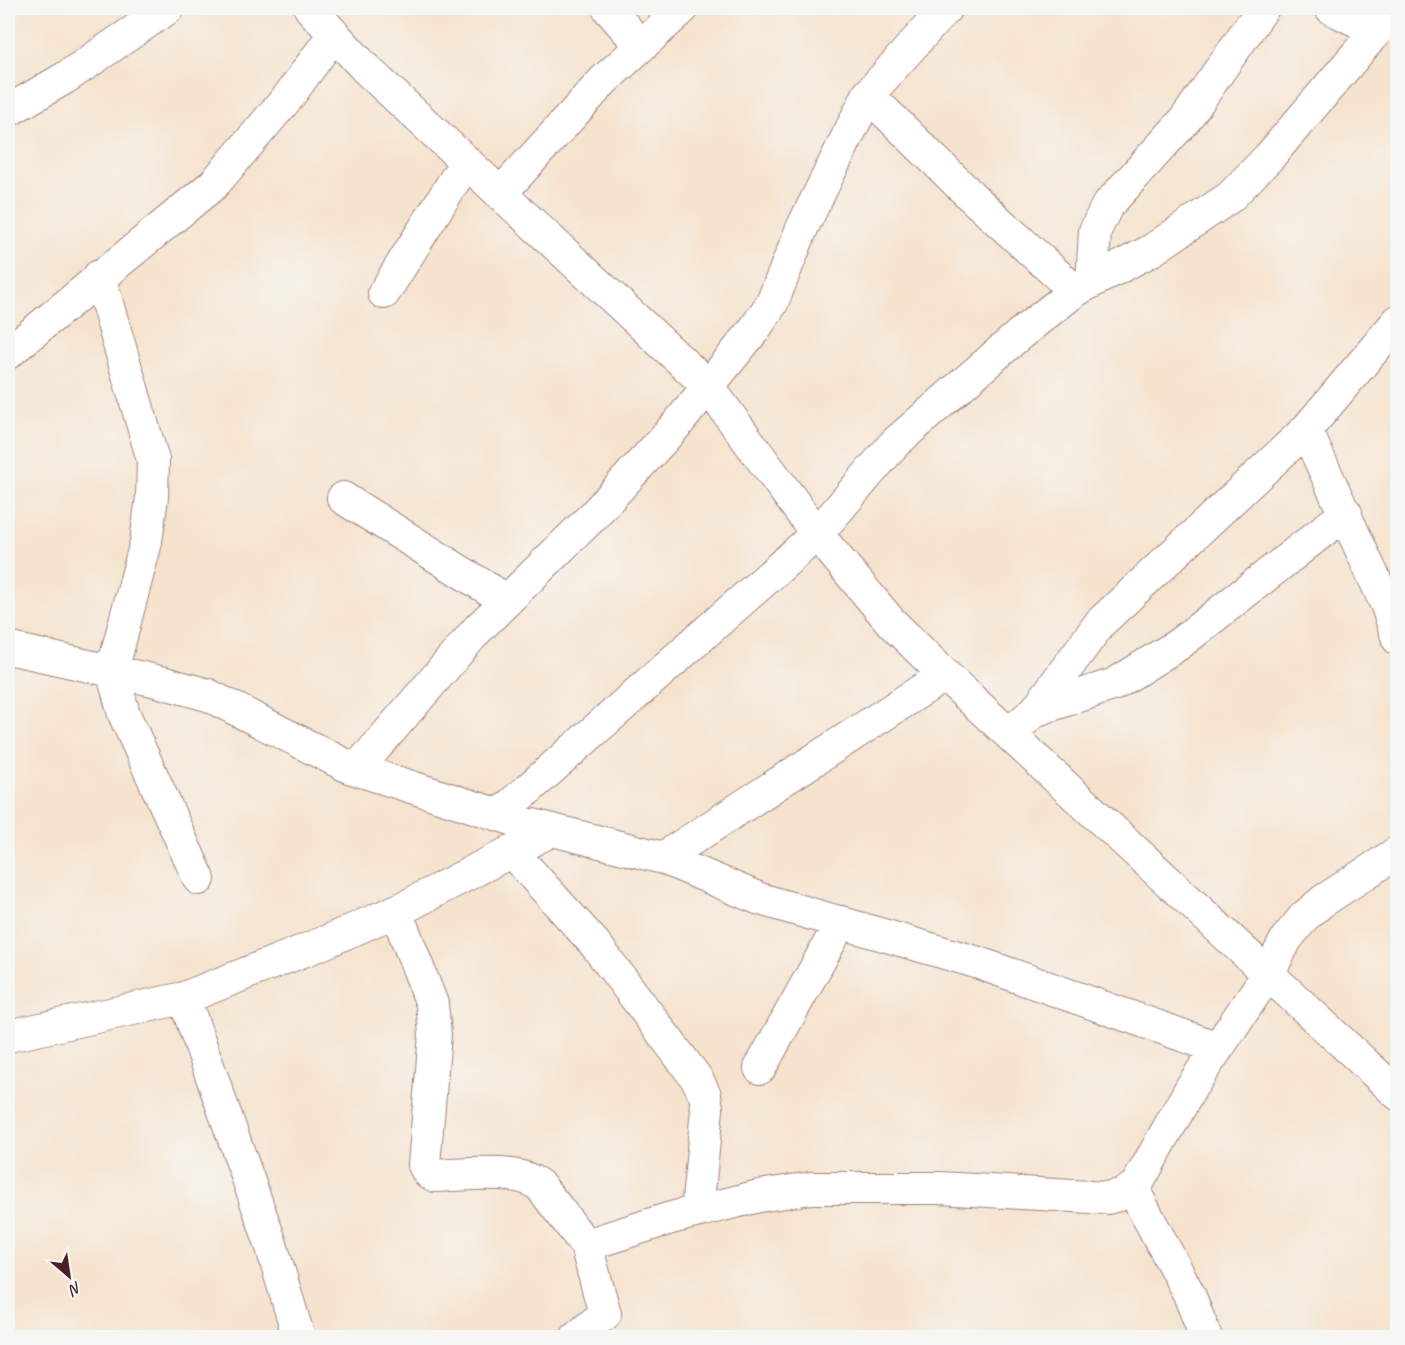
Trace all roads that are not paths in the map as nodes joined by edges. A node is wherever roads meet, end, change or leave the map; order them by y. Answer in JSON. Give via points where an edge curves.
{"nodes":[{"id":1,"x":168,"y":8,"type":"edge"},
{"id":2,"x":310,"y":8,"type":"edge"},
{"id":3,"x":608,"y":8,"type":"edge"},
{"id":4,"x":683,"y":8,"type":"edge"},
{"id":5,"x":946,"y":8,"type":"edge"},
{"id":6,"x":1263,"y":8,"type":"edge"},
{"id":7,"x":1331,"y":8,"type":"edge"},
{"id":8,"x":1387,"y":19,"type":"edge"},
{"id":9,"x":334,"y":34,"type":"junction"},
{"id":10,"x":640,"y":46,"type":"junction"},
{"id":11,"x":868,"y":94,"type":"junction"},
{"id":12,"x":8,"y":111,"type":"edge"},
{"id":13,"x":466,"y":162,"type":"junction"},
{"id":14,"x":500,"y":194,"type":"junction"},
{"id":15,"x":99,"y":276,"type":"junction"},
{"id":16,"x":1084,"y":286,"type":"junction"},
{"id":17,"x":384,"y":293,"type":"dead end"},
{"id":18,"x":1398,"y":321,"type":"edge"},
{"id":19,"x":8,"y":353,"type":"edge"},
{"id":20,"x":707,"y":385,"type":"junction"},
{"id":21,"x":1306,"y":430,"type":"junction"},
{"id":22,"x":343,"y":498,"type":"dead end"},
{"id":23,"x":1346,"y":513,"type":"junction"},
{"id":24,"x":817,"y":534,"type":"junction"},
{"id":25,"x":506,"y":600,"type":"junction"},
{"id":26,"x":1398,"y":639,"type":"edge"},
{"id":27,"x":8,"y":648,"type":"edge"},
{"id":28,"x":112,"y":671,"type":"junction"},
{"id":29,"x":945,"y":675,"type":"junction"},
{"id":30,"x":1036,"y":710,"type":"junction"},
{"id":31,"x":1009,"y":734,"type":"junction"},
{"id":32,"x":357,"y":770,"type":"junction"},
{"id":33,"x":499,"y":815,"type":"junction"},
{"id":34,"x":552,"y":830,"type":"junction"},
{"id":35,"x":512,"y":851,"type":"junction"},
{"id":36,"x":1398,"y":852,"type":"edge"},
{"id":37,"x":663,"y":858,"type":"junction"},
{"id":38,"x":199,"y":879,"type":"dead end"},
{"id":39,"x":396,"y":911,"type":"junction"},
{"id":40,"x":841,"y":922,"type":"junction"},
{"id":41,"x":1268,"y":974,"type":"junction"},
{"id":42,"x":184,"y":998,"type":"junction"},
{"id":43,"x":8,"y":1036,"type":"edge"},
{"id":44,"x":1218,"y":1048,"type":"junction"},
{"id":45,"x":760,"y":1068,"type":"dead end"},
{"id":46,"x":1398,"y":1094,"type":"edge"},
{"id":47,"x":1133,"y":1189,"type":"junction"},
{"id":48,"x":697,"y":1211,"type":"junction"},
{"id":49,"x":586,"y":1245,"type":"junction"},
{"id":50,"x":299,"y":1338,"type":"edge"},
{"id":51,"x":576,"y":1338,"type":"edge"},
{"id":52,"x":1206,"y":1338,"type":"edge"}],
"edges":[{"from":1,"to":12,"type":"street","via":[[65,78]]},
{"from":2,"to":9,"type":"street"},
{"from":3,"to":10,"type":"street"},
{"from":4,"to":10,"type":"street"},
{"from":5,"to":11,"type":"street"},
{"from":6,"to":16,"type":"street","via":[[1185,120],[1107,206],[1095,231]]},
{"from":7,"to":8,"type":"street"},
{"from":8,"to":16,"type":"street","via":[[1230,197],[1152,250]]},
{"from":9,"to":13,"type":"street","via":[[364,68]]},
{"from":9,"to":15,"type":"street","via":[[276,113],[214,184]]},
{"from":10,"to":14,"type":"street"},
{"from":11,"to":16,"type":"street","via":[[972,197]]},
{"from":11,"to":20,"type":"street","via":[[803,226],[772,303]]},
{"from":13,"to":14,"type":"street"},
{"from":13,"to":17,"type":"street"},
{"from":14,"to":20,"type":"street"},
{"from":15,"to":19,"type":"street"},
{"from":15,"to":28,"type":"street","via":[[153,460],[146,542]]},
{"from":16,"to":24,"type":"street","via":[[1020,334],[895,443]]},
{"from":18,"to":21,"type":"street"},
{"from":20,"to":24,"type":"street"},
{"from":20,"to":25,"type":"street","via":[[616,492]]},
{"from":21,"to":23,"type":"street"},
{"from":21,"to":30,"type":"street","via":[[1100,623]]},
{"from":22,"to":25,"type":"street"},
{"from":23,"to":26,"type":"street"},
{"from":23,"to":30,"type":"street","via":[[1179,644],[1115,684]]},
{"from":24,"to":29,"type":"street","via":[[891,622]]},
{"from":24,"to":33,"type":"street"},
{"from":25,"to":32,"type":"street"},
{"from":27,"to":28,"type":"street"},
{"from":28,"to":32,"type":"street","via":[[208,695]]},
{"from":28,"to":38,"type":"street","via":[[124,714]]},
{"from":29,"to":31,"type":"street"},
{"from":29,"to":37,"type":"street"},
{"from":30,"to":31,"type":"street"},
{"from":31,"to":41,"type":"street"},
{"from":32,"to":33,"type":"street"},
{"from":33,"to":34,"type":"street"},
{"from":34,"to":35,"type":"street"},
{"from":34,"to":37,"type":"street"},
{"from":35,"to":39,"type":"street"},
{"from":35,"to":48,"type":"street","via":[[596,944],[697,1079],[707,1109]]},
{"from":36,"to":41,"type":"street","via":[[1305,916],[1287,938]]},
{"from":37,"to":40,"type":"street","via":[[760,899]]},
{"from":39,"to":42,"type":"street"},
{"from":39,"to":49,"type":"street","via":[[432,1004],[435,1034],[424,1165],[435,1176],[516,1175],[532,1179]]},
{"from":40,"to":44,"type":"street","via":[[979,963]]},
{"from":40,"to":45,"type":"street"},
{"from":41,"to":44,"type":"street"},
{"from":41,"to":46,"type":"street"},
{"from":42,"to":43,"type":"street"},
{"from":42,"to":50,"type":"street","via":[[270,1241]]},
{"from":44,"to":47,"type":"street"},
{"from":47,"to":48,"type":"street","via":[[1107,1198],[939,1188],[811,1188]]},
{"from":47,"to":52,"type":"street","via":[[1189,1294]]},
{"from":48,"to":49,"type":"street"},
{"from":49,"to":51,"type":"street","via":[[605,1314]]}]}
